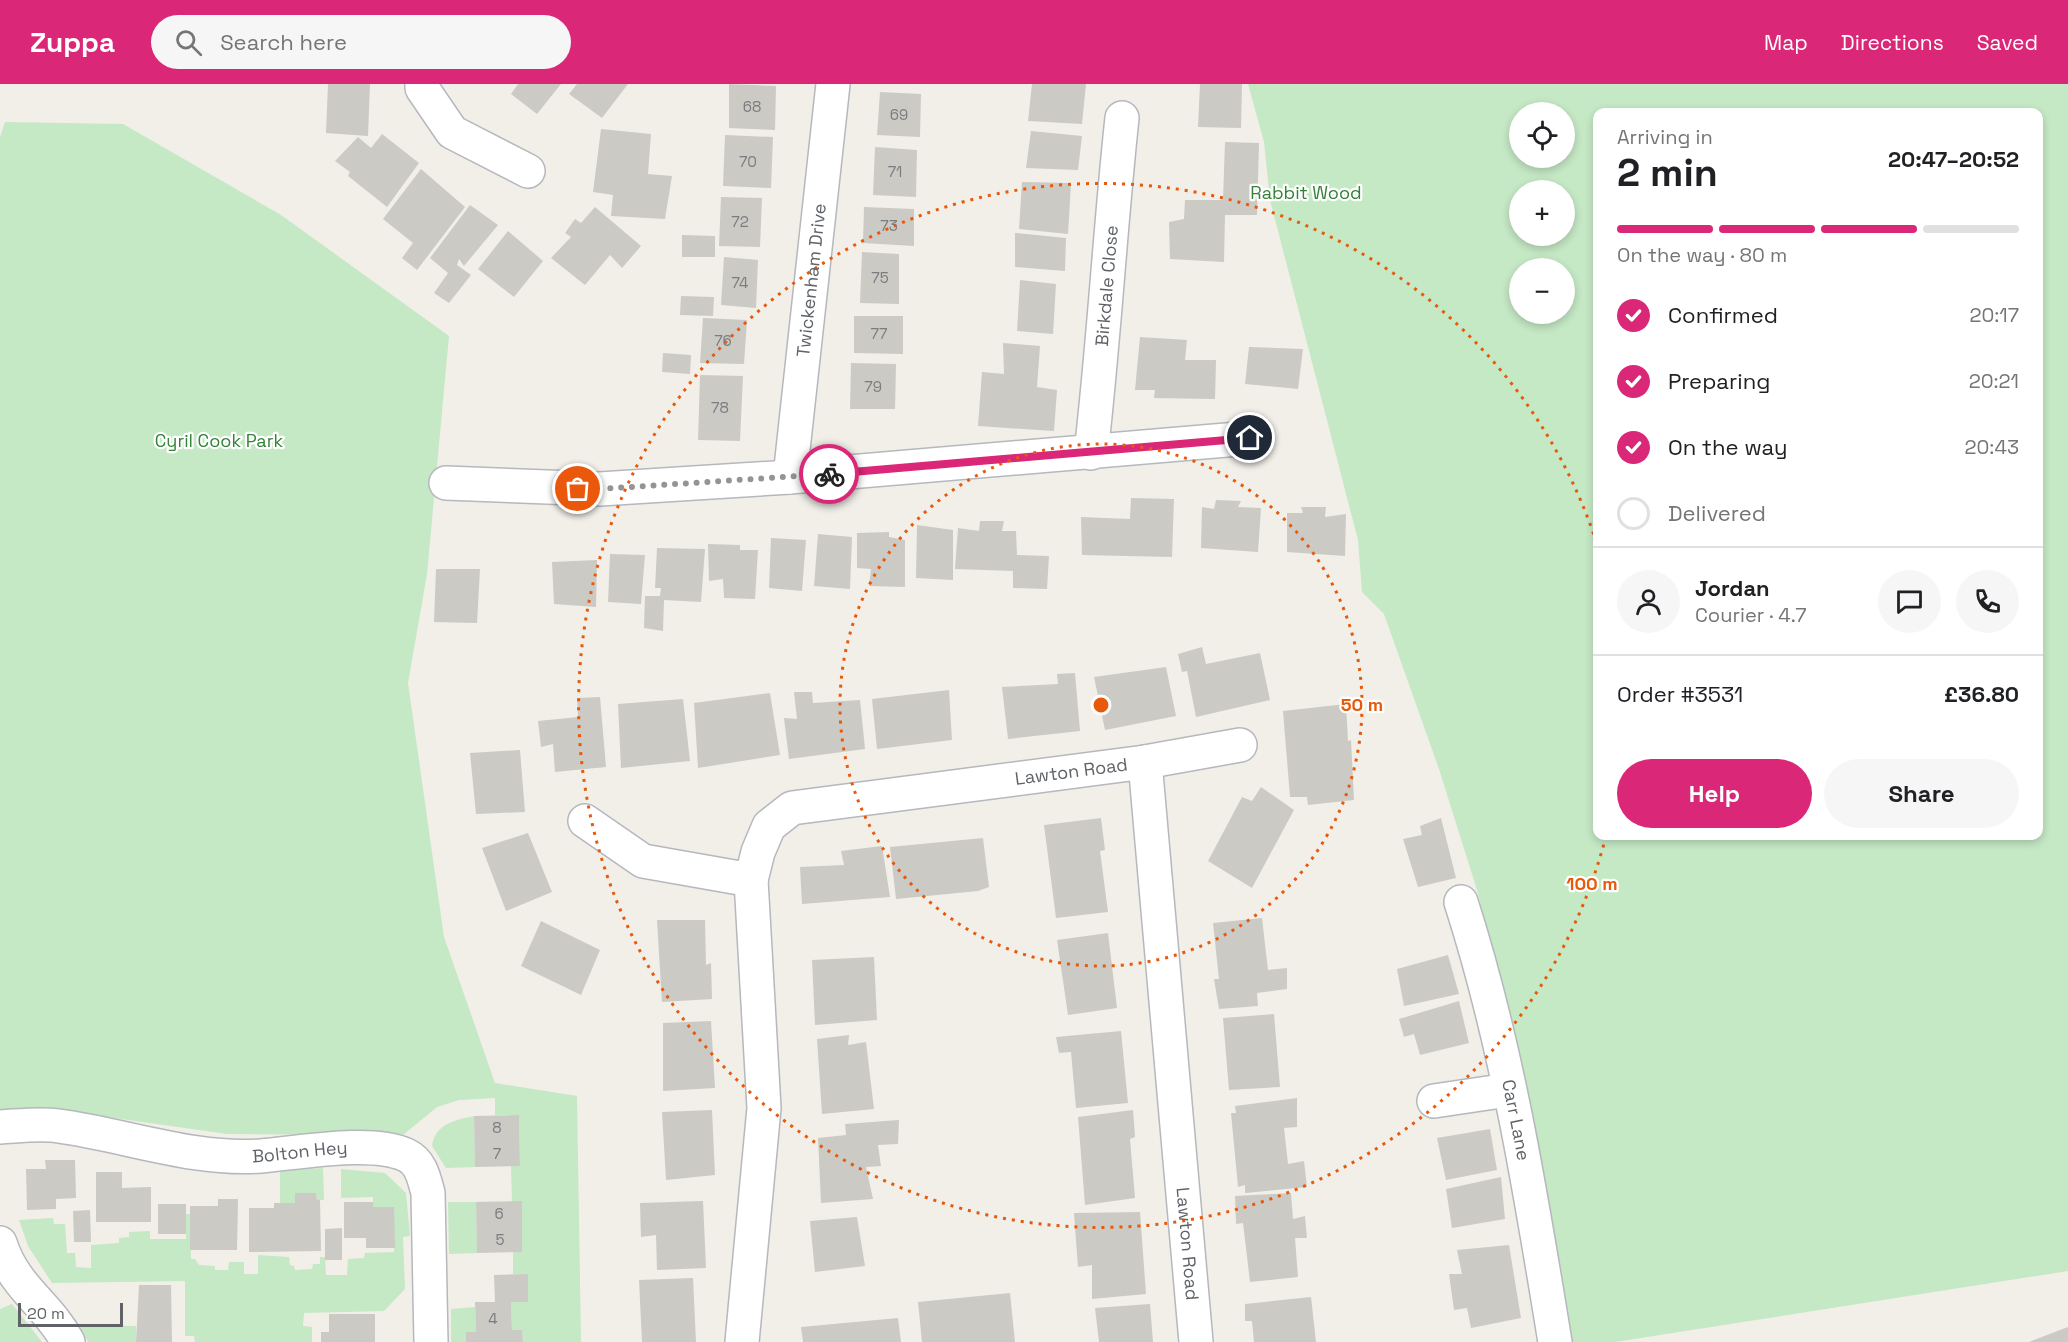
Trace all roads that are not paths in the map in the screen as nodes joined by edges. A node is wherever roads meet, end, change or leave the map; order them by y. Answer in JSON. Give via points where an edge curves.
{"nodes":[{"id":1,"x":422,"y":84,"type":"edge"},
{"id":2,"x":833,"y":84,"type":"edge"},
{"id":3,"x":1122,"y":118,"type":"dead end"},
{"id":4,"x":528,"y":171,"type":"dead end"},
{"id":5,"x":1250,"y":438,"type":"dead end"},
{"id":6,"x":1091,"y":453,"type":"junction"},
{"id":7,"x":790,"y":477,"type":"junction"},
{"id":8,"x":446,"y":483,"type":"dead end"},
{"id":9,"x":1240,"y":745,"type":"dead end"},
{"id":10,"x":1145,"y":762,"type":"junction"},
{"id":11,"x":585,"y":821,"type":"dead end"},
{"id":12,"x":751,"y":880,"type":"junction"},
{"id":13,"x":1461,"y":902,"type":"dead end"},
{"id":14,"x":1508,"y":1089,"type":"junction"},
{"id":15,"x":1434,"y":1101,"type":"dead end"},
{"id":16,"x":0,"y":1126,"type":"edge"},
{"id":17,"x":0,"y":1243,"type":"edge"},
{"id":18,"x":68,"y":1342,"type":"edge"},
{"id":19,"x":431,"y":1342,"type":"edge"},
{"id":20,"x":742,"y":1342,"type":"edge"},
{"id":21,"x":1196,"y":1342,"type":"edge"},
{"id":22,"x":1556,"y":1342,"type":"edge"}],
"edges":[{"from":1,"to":4,"type":"street","via":[[452,132]]},
{"from":2,"to":7,"type":"street","name":"Twickenham Drive"},
{"from":3,"to":6,"type":"street","name":"Birkdale Close"},
{"from":5,"to":6,"type":"street"},
{"from":6,"to":7,"type":"street"},
{"from":7,"to":8,"type":"street","via":[[600,489]]},
{"from":9,"to":10,"type":"street"},
{"from":10,"to":12,"type":"street","name":"Lawton Road","via":[[792,808],[769,826]]},
{"from":10,"to":21,"type":"street","name":"Lawton Road"},
{"from":11,"to":12,"type":"street","via":[[643,861]]},
{"from":12,"to":20,"type":"street","name":"Lawton Road","via":[[764,1108]]},
{"from":13,"to":14,"type":"street","name":"Carr Lane","via":[[1476,948]]},
{"from":14,"to":15,"type":"street"},
{"from":14,"to":22,"type":"street","name":"Carr Lane"},
{"from":16,"to":19,"type":"street","name":"Bolton Hey","via":[[57,1125],[209,1153],[260,1156],[310,1149],[356,1149],[405,1155],[416,1161],[428,1193]]},
{"from":17,"to":18,"type":"street","via":[[10,1270]]}]}
